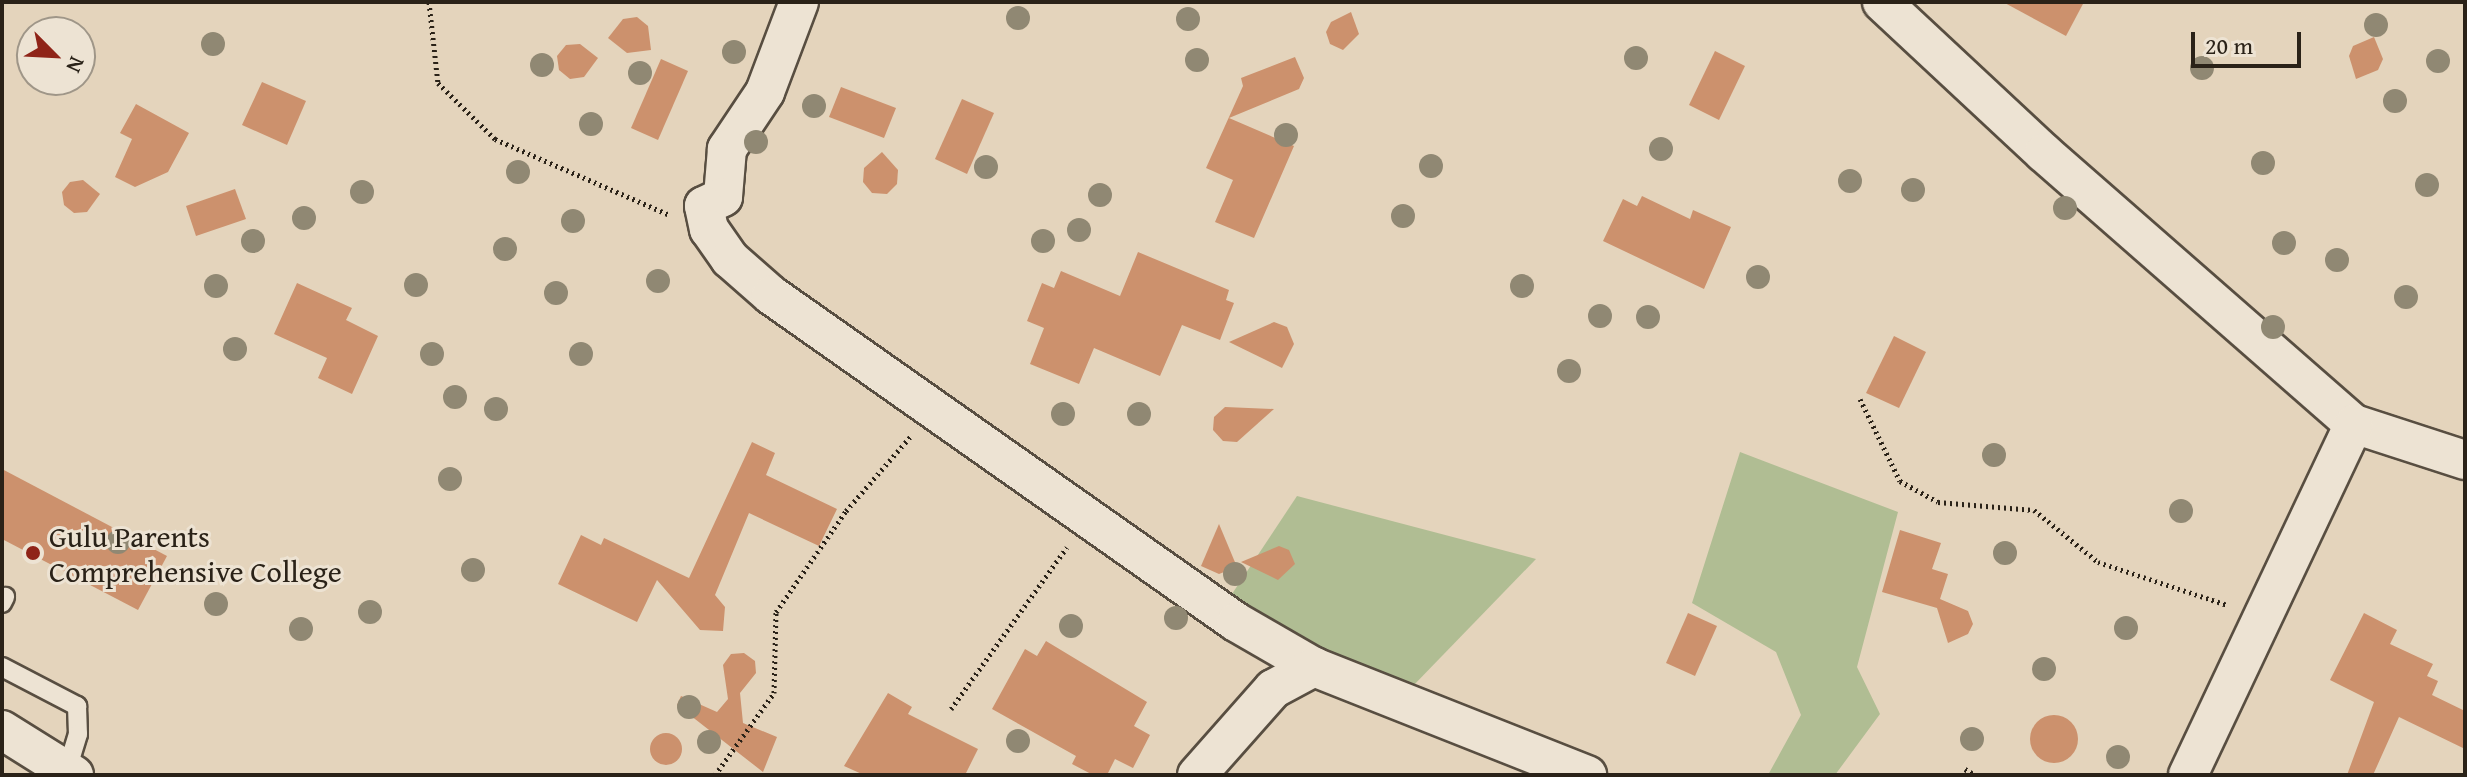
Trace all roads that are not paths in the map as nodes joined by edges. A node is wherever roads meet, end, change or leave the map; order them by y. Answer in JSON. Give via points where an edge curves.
{"nodes":[{"id":1,"x":1882,"y":2,"type":"edge"},
{"id":2,"x":791,"y":6,"type":"edge"},
{"id":3,"x":2354,"y":424,"type":"junction"},
{"id":4,"x":2465,"y":460,"type":"edge"},
{"id":5,"x":2,"y":667,"type":"edge"},
{"id":6,"x":1314,"y":667,"type":"junction"},
{"id":7,"x":2,"y":730,"type":"edge"},
{"id":8,"x":70,"y":772,"type":"edge"},
{"id":9,"x":1197,"y":775,"type":"edge"},
{"id":10,"x":1587,"y":775,"type":"edge"},
{"id":11,"x":2188,"y":775,"type":"edge"}],
"edges":[{"from":1,"to":3,"type":"street"},
{"from":2,"to":6,"type":"street","via":[[765,92],[727,149],[723,197],[704,206],[709,229],[771,295],[1090,523],[1236,622]]},
{"from":3,"to":4,"type":"street"},
{"from":3,"to":11,"type":"street"},
{"from":5,"to":8,"type":"lane","via":[[77,706]]},
{"from":6,"to":9,"type":"street","via":[[1273,689]]},
{"from":6,"to":10,"type":"street"},
{"from":7,"to":8,"type":"street"}]}
